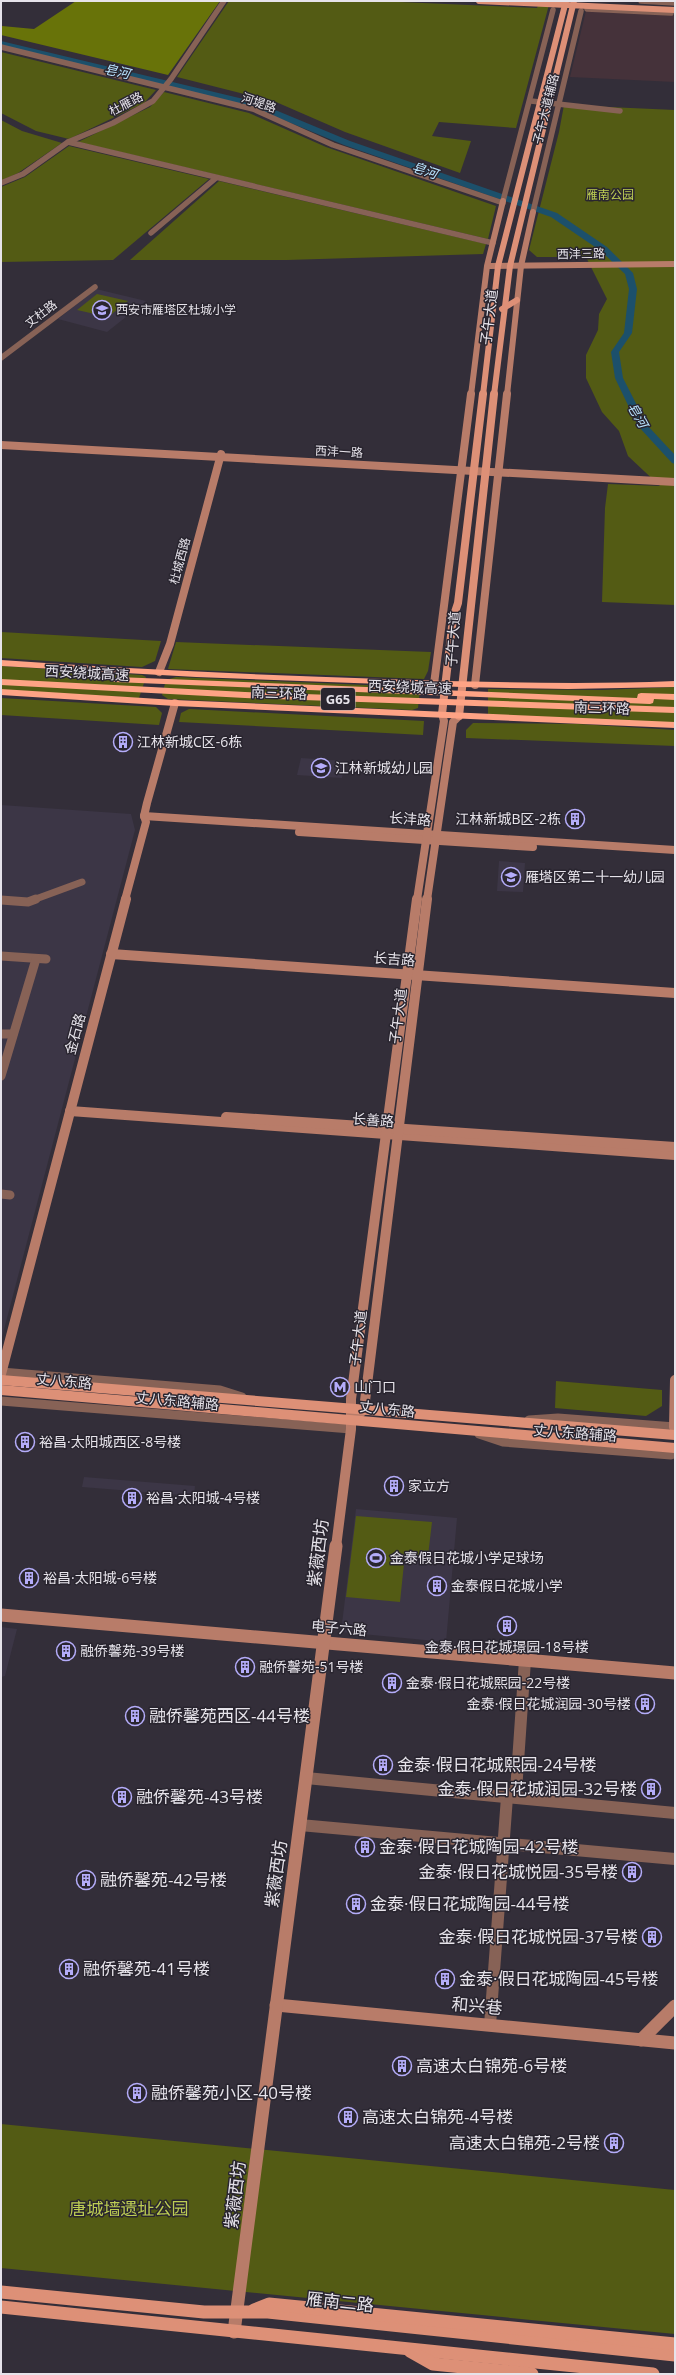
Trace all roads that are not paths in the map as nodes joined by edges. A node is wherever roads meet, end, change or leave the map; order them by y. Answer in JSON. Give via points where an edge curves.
{"nodes":[{"id":1,"x":224,"y":1,"type":"edge"},
{"id":2,"x":479,"y":1,"type":"edge"},
{"id":3,"x":583,"y":1,"type":"edge"},
{"id":4,"x":641,"y":1,"type":"edge"},
{"id":5,"x":521,"y":2,"type":"edge"},
{"id":6,"x":565,"y":3,"type":"edge"},
{"id":7,"x":574,"y":3,"type":"edge"},
{"id":8,"x":600,"y":3,"type":"edge"},
{"id":9,"x":538,"y":4,"type":"junction"},
{"id":10,"x":675,"y":4,"type":"edge"},
{"id":11,"x":618,"y":5,"type":"junction"},
{"id":12,"x":554,"y":10,"type":"junction"},
{"id":13,"x":584,"y":10,"type":"junction"},
{"id":14,"x":675,"y":12,"type":"edge"},
{"id":15,"x":561,"y":17,"type":"junction"},
{"id":16,"x":570,"y":18,"type":"junction"},
{"id":17,"x":558,"y":29,"type":"junction"},
{"id":18,"x":567,"y":29,"type":"junction"},
{"id":19,"x":1,"y":48,"type":"edge"},
{"id":20,"x":163,"y":88,"type":"junction"},
{"id":21,"x":529,"y":101,"type":"junction"},
{"id":22,"x":539,"y":102,"type":"junction"},
{"id":23,"x":549,"y":102,"type":"junction"},
{"id":24,"x":559,"y":104,"type":"junction"},
{"id":25,"x":620,"y":111,"type":"dead end"},
{"id":26,"x":68,"y":142,"type":"junction"},
{"id":27,"x":216,"y":178,"type":"junction"},
{"id":28,"x":1,"y":184,"type":"edge"},
{"id":29,"x":504,"y":199,"type":"junction"},
{"id":30,"x":533,"y":212,"type":"joint"},
{"id":31,"x":150,"y":233,"type":"dead end"},
{"id":32,"x":493,"y":243,"type":"junction"},
{"id":33,"x":675,"y":259,"type":"edge"},
{"id":34,"x":602,"y":262,"type":"junction"},
{"id":35,"x":488,"y":264,"type":"junction"},
{"id":36,"x":499,"y":264,"type":"junction"},
{"id":37,"x":510,"y":264,"type":"junction"},
{"id":38,"x":521,"y":264,"type":"junction"},
{"id":39,"x":675,"y":264,"type":"edge"},
{"id":40,"x":95,"y":287,"type":"dead end"},
{"id":41,"x":517,"y":300,"type":"junction"},
{"id":42,"x":493,"y":308,"type":"junction"},
{"id":43,"x":504,"y":309,"type":"junction"},
{"id":44,"x":1,"y":358,"type":"edge"},
{"id":45,"x":1,"y":444,"type":"edge"},
{"id":46,"x":220,"y":456,"type":"junction"},
{"id":47,"x":460,"y":468,"type":"junction"},
{"id":48,"x":473,"y":469,"type":"junction"},
{"id":49,"x":485,"y":470,"type":"junction"},
{"id":50,"x":498,"y":470,"type":"junction"},
{"id":51,"x":675,"y":480,"type":"edge"},
{"id":52,"x":1,"y":663,"type":"edge"},
{"id":53,"x":159,"y":672,"type":"junction"},
{"id":54,"x":1,"y":674,"type":"edge"},
{"id":55,"x":1,"y":682,"type":"edge"},
{"id":56,"x":434,"y":684,"type":"junction"},
{"id":57,"x":445,"y":684,"type":"junction"},
{"id":58,"x":463,"y":684,"type":"junction"},
{"id":59,"x":675,"y":684,"type":"edge"},
{"id":60,"x":475,"y":685,"type":"junction"},
{"id":61,"x":1,"y":692,"type":"edge"},
{"id":62,"x":675,"y":696,"type":"edge"},
{"id":63,"x":556,"y":697,"type":"junction"},
{"id":64,"x":675,"y":702,"type":"edge"},
{"id":65,"x":175,"y":703,"type":"junction"},
{"id":66,"x":675,"y":710,"type":"edge"},
{"id":67,"x":442,"y":714,"type":"junction"},
{"id":68,"x":459,"y":716,"type":"junction"},
{"id":69,"x":675,"y":725,"type":"edge"},
{"id":70,"x":145,"y":819,"type":"junction"},
{"id":71,"x":430,"y":837,"type":"junction"},
{"id":72,"x":675,"y":850,"type":"edge"},
{"id":73,"x":675,"y":856,"type":"edge"},
{"id":74,"x":82,"y":882,"type":"dead end"},
{"id":75,"x":1,"y":900,"type":"edge"},
{"id":76,"x":111,"y":954,"type":"junction"},
{"id":77,"x":1,"y":956,"type":"edge"},
{"id":78,"x":36,"y":959,"type":"junction"},
{"id":79,"x":46,"y":960,"type":"dead end"},
{"id":80,"x":407,"y":974,"type":"junction"},
{"id":81,"x":417,"y":975,"type":"junction"},
{"id":82,"x":675,"y":993,"type":"edge"},
{"id":83,"x":1,"y":1034,"type":"edge"},
{"id":84,"x":13,"y":1034,"type":"junction"},
{"id":85,"x":1,"y":1076,"type":"edge"},
{"id":86,"x":70,"y":1108,"type":"junction"},
{"id":87,"x":392,"y":1131,"type":"junction"},
{"id":88,"x":675,"y":1147,"type":"edge"},
{"id":89,"x":675,"y":1155,"type":"edge"},
{"id":90,"x":1,"y":1372,"type":"edge"},
{"id":91,"x":1,"y":1380,"type":"edge"},
{"id":92,"x":675,"y":1380,"type":"edge"},
{"id":93,"x":1,"y":1390,"type":"edge"},
{"id":94,"x":249,"y":1399,"type":"junction"},
{"id":95,"x":1,"y":1401,"type":"edge"},
{"id":96,"x":364,"y":1409,"type":"junction"},
{"id":97,"x":351,"y":1419,"type":"junction"},
{"id":98,"x":672,"y":1431,"type":"edge"},
{"id":99,"x":474,"y":1432,"type":"junction"},
{"id":100,"x":670,"y":1447,"type":"edge"},
{"id":101,"x":675,"y":1453,"type":"edge"},
{"id":102,"x":1,"y":1615,"type":"edge"},
{"id":103,"x":324,"y":1642,"type":"junction"},
{"id":104,"x":525,"y":1660,"type":"junction"},
{"id":105,"x":675,"y":1673,"type":"edge"},
{"id":106,"x":306,"y":1778,"type":"junction"},
{"id":107,"x":507,"y":1797,"type":"junction"},
{"id":108,"x":675,"y":1813,"type":"edge"},
{"id":109,"x":300,"y":1825,"type":"junction"},
{"id":110,"x":504,"y":1843,"type":"junction"},
{"id":111,"x":675,"y":1859,"type":"edge"},
{"id":112,"x":276,"y":2006,"type":"junction"},
{"id":113,"x":675,"y":2006,"type":"edge"},
{"id":114,"x":490,"y":2025,"type":"junction"},
{"id":115,"x":640,"y":2040,"type":"junction"},
{"id":116,"x":675,"y":2043,"type":"edge"},
{"id":117,"x":1,"y":2292,"type":"edge"},
{"id":118,"x":1,"y":2307,"type":"edge"},
{"id":119,"x":236,"y":2311,"type":"junction"},
{"id":120,"x":250,"y":2312,"type":"junction"},
{"id":121,"x":234,"y":2332,"type":"junction"},
{"id":122,"x":675,"y":2344,"type":"edge"},
{"id":123,"x":406,"y":2349,"type":"junction"},
{"id":124,"x":675,"y":2355,"type":"edge"},
{"id":125,"x":532,"y":2374,"type":"edge"},
{"id":126,"x":652,"y":2374,"type":"edge"}],
"edges":[{"from":1,"to":20,"type":"street","name":"杜雁路"},
{"from":2,"to":5,"type":"main road"},
{"from":3,"to":8,"type":"main road"},
{"from":4,"to":10,"type":"street"},
{"from":5,"to":9,"type":"main road"},
{"from":6,"to":7,"type":"main road"},
{"from":6,"to":9,"type":"main road"},
{"from":6,"to":15,"type":"main road","name":"子午大道"},
{"from":7,"to":8,"type":"main road"},
{"from":7,"to":16,"type":"main road","name":"子午大道"},
{"from":8,"to":11,"type":"main road"},
{"from":8,"to":13,"type":"main road"},
{"from":9,"to":12,"type":"main road"},
{"from":10,"to":11,"type":"main road"},
{"from":11,"to":14,"type":"main road"},
{"from":12,"to":15,"type":"main road"},
{"from":12,"to":21,"type":"street","name":"子午大道辅路"},
{"from":13,"to":14,"type":"street"},
{"from":13,"to":16,"type":"main road"},
{"from":13,"to":24,"type":"street","name":"子午大道辅路"},
{"from":15,"to":17,"type":"main road","name":"子午大道"},
{"from":16,"to":18,"type":"main road","name":"子午大道"},
{"from":17,"to":18,"type":"main road"},
{"from":17,"to":22,"type":"main road","name":"子午大道"},
{"from":18,"to":23,"type":"main road","name":"子午大道"},
{"from":19,"to":20,"type":"street","name":"河堤路"},
{"from":20,"to":26,"type":"street","name":"杜雁路","via":[[144,108]]},
{"from":20,"to":29,"type":"street","name":"河堤路","via":[[261,112],[355,153]]},
{"from":21,"to":22,"type":"street"},
{"from":21,"to":29,"type":"street","name":"子午大道辅路"},
{"from":22,"to":23,"type":"street"},
{"from":22,"to":36,"type":"main road","name":"子午大道"},
{"from":23,"to":24,"type":"street"},
{"from":23,"to":37,"type":"main road","name":"子午大道"},
{"from":24,"to":25,"type":"street"},
{"from":24,"to":30,"type":"street","name":"子午大道辅路"},
{"from":26,"to":27,"type":"street"},
{"from":26,"to":28,"type":"street","name":"杜雁路","via":[[22,174]]},
{"from":27,"to":31,"type":"street"},
{"from":27,"to":32,"type":"street"},
{"from":29,"to":32,"type":"street"},
{"from":30,"to":38,"type":"street"},
{"from":32,"to":35,"type":"street"},
{"from":33,"to":34,"type":"street","name":"西沣三路"},
{"from":34,"to":38,"type":"street","name":"西沣三路"},
{"from":34,"to":39,"type":"street","name":"西沣三路"},
{"from":35,"to":36,"type":"street","name":"西沣三路"},
{"from":35,"to":47,"type":"street"},
{"from":36,"to":37,"type":"street","name":"西沣三路"},
{"from":36,"to":42,"type":"main road","name":"子午大道"},
{"from":37,"to":38,"type":"street","name":"西沣三路"},
{"from":37,"to":43,"type":"main road","name":"子午大道"},
{"from":38,"to":41,"type":"street"},
{"from":40,"to":44,"type":"street","name":"丈杜路"},
{"from":41,"to":43,"type":"main road"},
{"from":41,"to":50,"type":"street"},
{"from":42,"to":43,"type":"main road"},
{"from":42,"to":48,"type":"main road","name":"子午大道"},
{"from":43,"to":49,"type":"main road","name":"子午大道"},
{"from":45,"to":46,"type":"street","name":"西沣一路"},
{"from":46,"to":47,"type":"street","name":"西沣一路"},
{"from":46,"to":53,"type":"street","name":"杜城西路","via":[[170,644]]},
{"from":47,"to":48,"type":"street","name":"西沣一路"},
{"from":47,"to":56,"type":"street"},
{"from":48,"to":49,"type":"street","name":"西沣一路"},
{"from":48,"to":57,"type":"main road","name":"子午大道","via":[[458,603],[453,618]]},
{"from":49,"to":50,"type":"street","name":"西沣一路"},
{"from":49,"to":58,"type":"main road","name":"子午大道"},
{"from":50,"to":51,"type":"street","name":"西沣一路"},
{"from":50,"to":60,"type":"street"},
{"from":52,"to":53,"type":"highway","name":"南三环路"},
{"from":53,"to":56,"type":"highway","name":"南三环路"},
{"from":54,"to":63,"type":"highway","name":"西安绕城高速","number":"G65","via":[[313,689]]},
{"from":55,"to":66,"type":"highway","name":"西安绕城高速","number":"G65","via":[[245,695]]},
{"from":56,"to":57,"type":"highway","name":"南三环路"},
{"from":57,"to":58,"type":"highway","name":"南三环路"},
{"from":57,"to":67,"type":"main road","name":"子午大道"},
{"from":58,"to":60,"type":"highway","name":"南三环路"},
{"from":58,"to":68,"type":"main road","name":"子午大道"},
{"from":59,"to":60,"type":"highway","name":"南三环路"},
{"from":61,"to":65,"type":"highway","name":"南三环路"},
{"from":62,"to":63,"type":"highway"},
{"from":63,"to":64,"type":"highway","name":"西安绕城高速","number":"G65"},
{"from":65,"to":67,"type":"highway","name":"南三环路"},
{"from":65,"to":70,"type":"street","name":"金石路"},
{"from":67,"to":68,"type":"highway","name":"南三环路"},
{"from":67,"to":71,"type":"street","name":"子午大道","via":[[444,721]]},
{"from":68,"to":69,"type":"highway","name":"南三环路"},
{"from":68,"to":71,"type":"street","name":"子午大道","via":[[453,722]]},
{"from":70,"to":71,"type":"street","name":"长沣路"},
{"from":70,"to":76,"type":"street","name":"金石路"},
{"from":71,"to":72,"type":"street","name":"长沣路"},
{"from":71,"to":73,"type":"street","name":"长沣路"},
{"from":71,"to":80,"type":"street","name":"子午大道"},
{"from":71,"to":81,"type":"street","name":"子午大道"},
{"from":74,"to":75,"type":"street","via":[[28,902]]},
{"from":76,"to":80,"type":"street","name":"长吉路"},
{"from":76,"to":86,"type":"street","name":"金石路"},
{"from":77,"to":78,"type":"street"},
{"from":78,"to":79,"type":"street"},
{"from":78,"to":84,"type":"street"},
{"from":80,"to":81,"type":"street","name":"长吉路"},
{"from":80,"to":87,"type":"street","name":"子午大道"},
{"from":81,"to":82,"type":"street","name":"长吉路"},
{"from":81,"to":87,"type":"street","name":"子午大道"},
{"from":83,"to":84,"type":"street"},
{"from":84,"to":85,"type":"street"},
{"from":86,"to":87,"type":"street","name":"长善路"},
{"from":86,"to":90,"type":"street","name":"金石路"},
{"from":87,"to":88,"type":"street","name":"长善路"},
{"from":87,"to":89,"type":"street","name":"长善路"},
{"from":87,"to":96,"type":"street","name":"子午大道"},
{"from":87,"to":97,"type":"street","name":"子午大道"},
{"from":90,"to":94,"type":"street","name":"丈八东路辅路","via":[[220,1390]]},
{"from":91,"to":94,"type":"main road","name":"丈八东路"},
{"from":92,"to":98,"type":"street"},
{"from":93,"to":97,"type":"main road","name":"丈八东路"},
{"from":94,"to":97,"type":"main road","name":"丈八东路"},
{"from":95,"to":97,"type":"street","name":"丈八东路辅路"},
{"from":96,"to":97,"type":"main road","name":"丈八东路"},
{"from":96,"to":98,"type":"main road","name":"丈八东路"},
{"from":97,"to":99,"type":"main road","name":"丈八东路"},
{"from":97,"to":103,"type":"street","name":"紫薇西坊"},
{"from":98,"to":100,"type":"street"},
{"from":99,"to":100,"type":"main road","name":"丈八东路"},
{"from":99,"to":101,"type":"street","name":"丈八东路辅路","via":[[503,1442],[671,1455]]},
{"from":102,"to":103,"type":"street","name":"电子六路"},
{"from":103,"to":104,"type":"street","name":"电子六路"},
{"from":103,"to":106,"type":"street","name":"紫薇西坊"},
{"from":104,"to":105,"type":"street","name":"电子六路"},
{"from":104,"to":107,"type":"street","via":[[516,1791]]},
{"from":106,"to":107,"type":"street"},
{"from":106,"to":109,"type":"street","name":"紫薇西坊"},
{"from":107,"to":108,"type":"street"},
{"from":107,"to":110,"type":"street"},
{"from":109,"to":110,"type":"street"},
{"from":109,"to":112,"type":"street","name":"紫薇西坊"},
{"from":110,"to":111,"type":"street"},
{"from":110,"to":114,"type":"street"},
{"from":112,"to":114,"type":"street","name":"和兴巷"},
{"from":112,"to":119,"type":"street","name":"紫薇西坊"},
{"from":113,"to":115,"type":"street"},
{"from":114,"to":115,"type":"street","name":"和兴巷"},
{"from":115,"to":116,"type":"street","name":"和兴巷"},
{"from":117,"to":119,"type":"main road","name":"雁南二路","via":[[204,2312]]},
{"from":118,"to":121,"type":"main road"},
{"from":119,"to":120,"type":"main road","name":"雁南二路"},
{"from":119,"to":121,"type":"street","name":"紫薇西坊"},
{"from":120,"to":122,"type":"main road","via":[[269,2304]]},
{"from":120,"to":124,"type":"main road","name":"雁南二路"},
{"from":121,"to":123,"type":"main road"},
{"from":123,"to":125,"type":"main road","via":[[433,2364]]},
{"from":123,"to":126,"type":"main road"}]}
